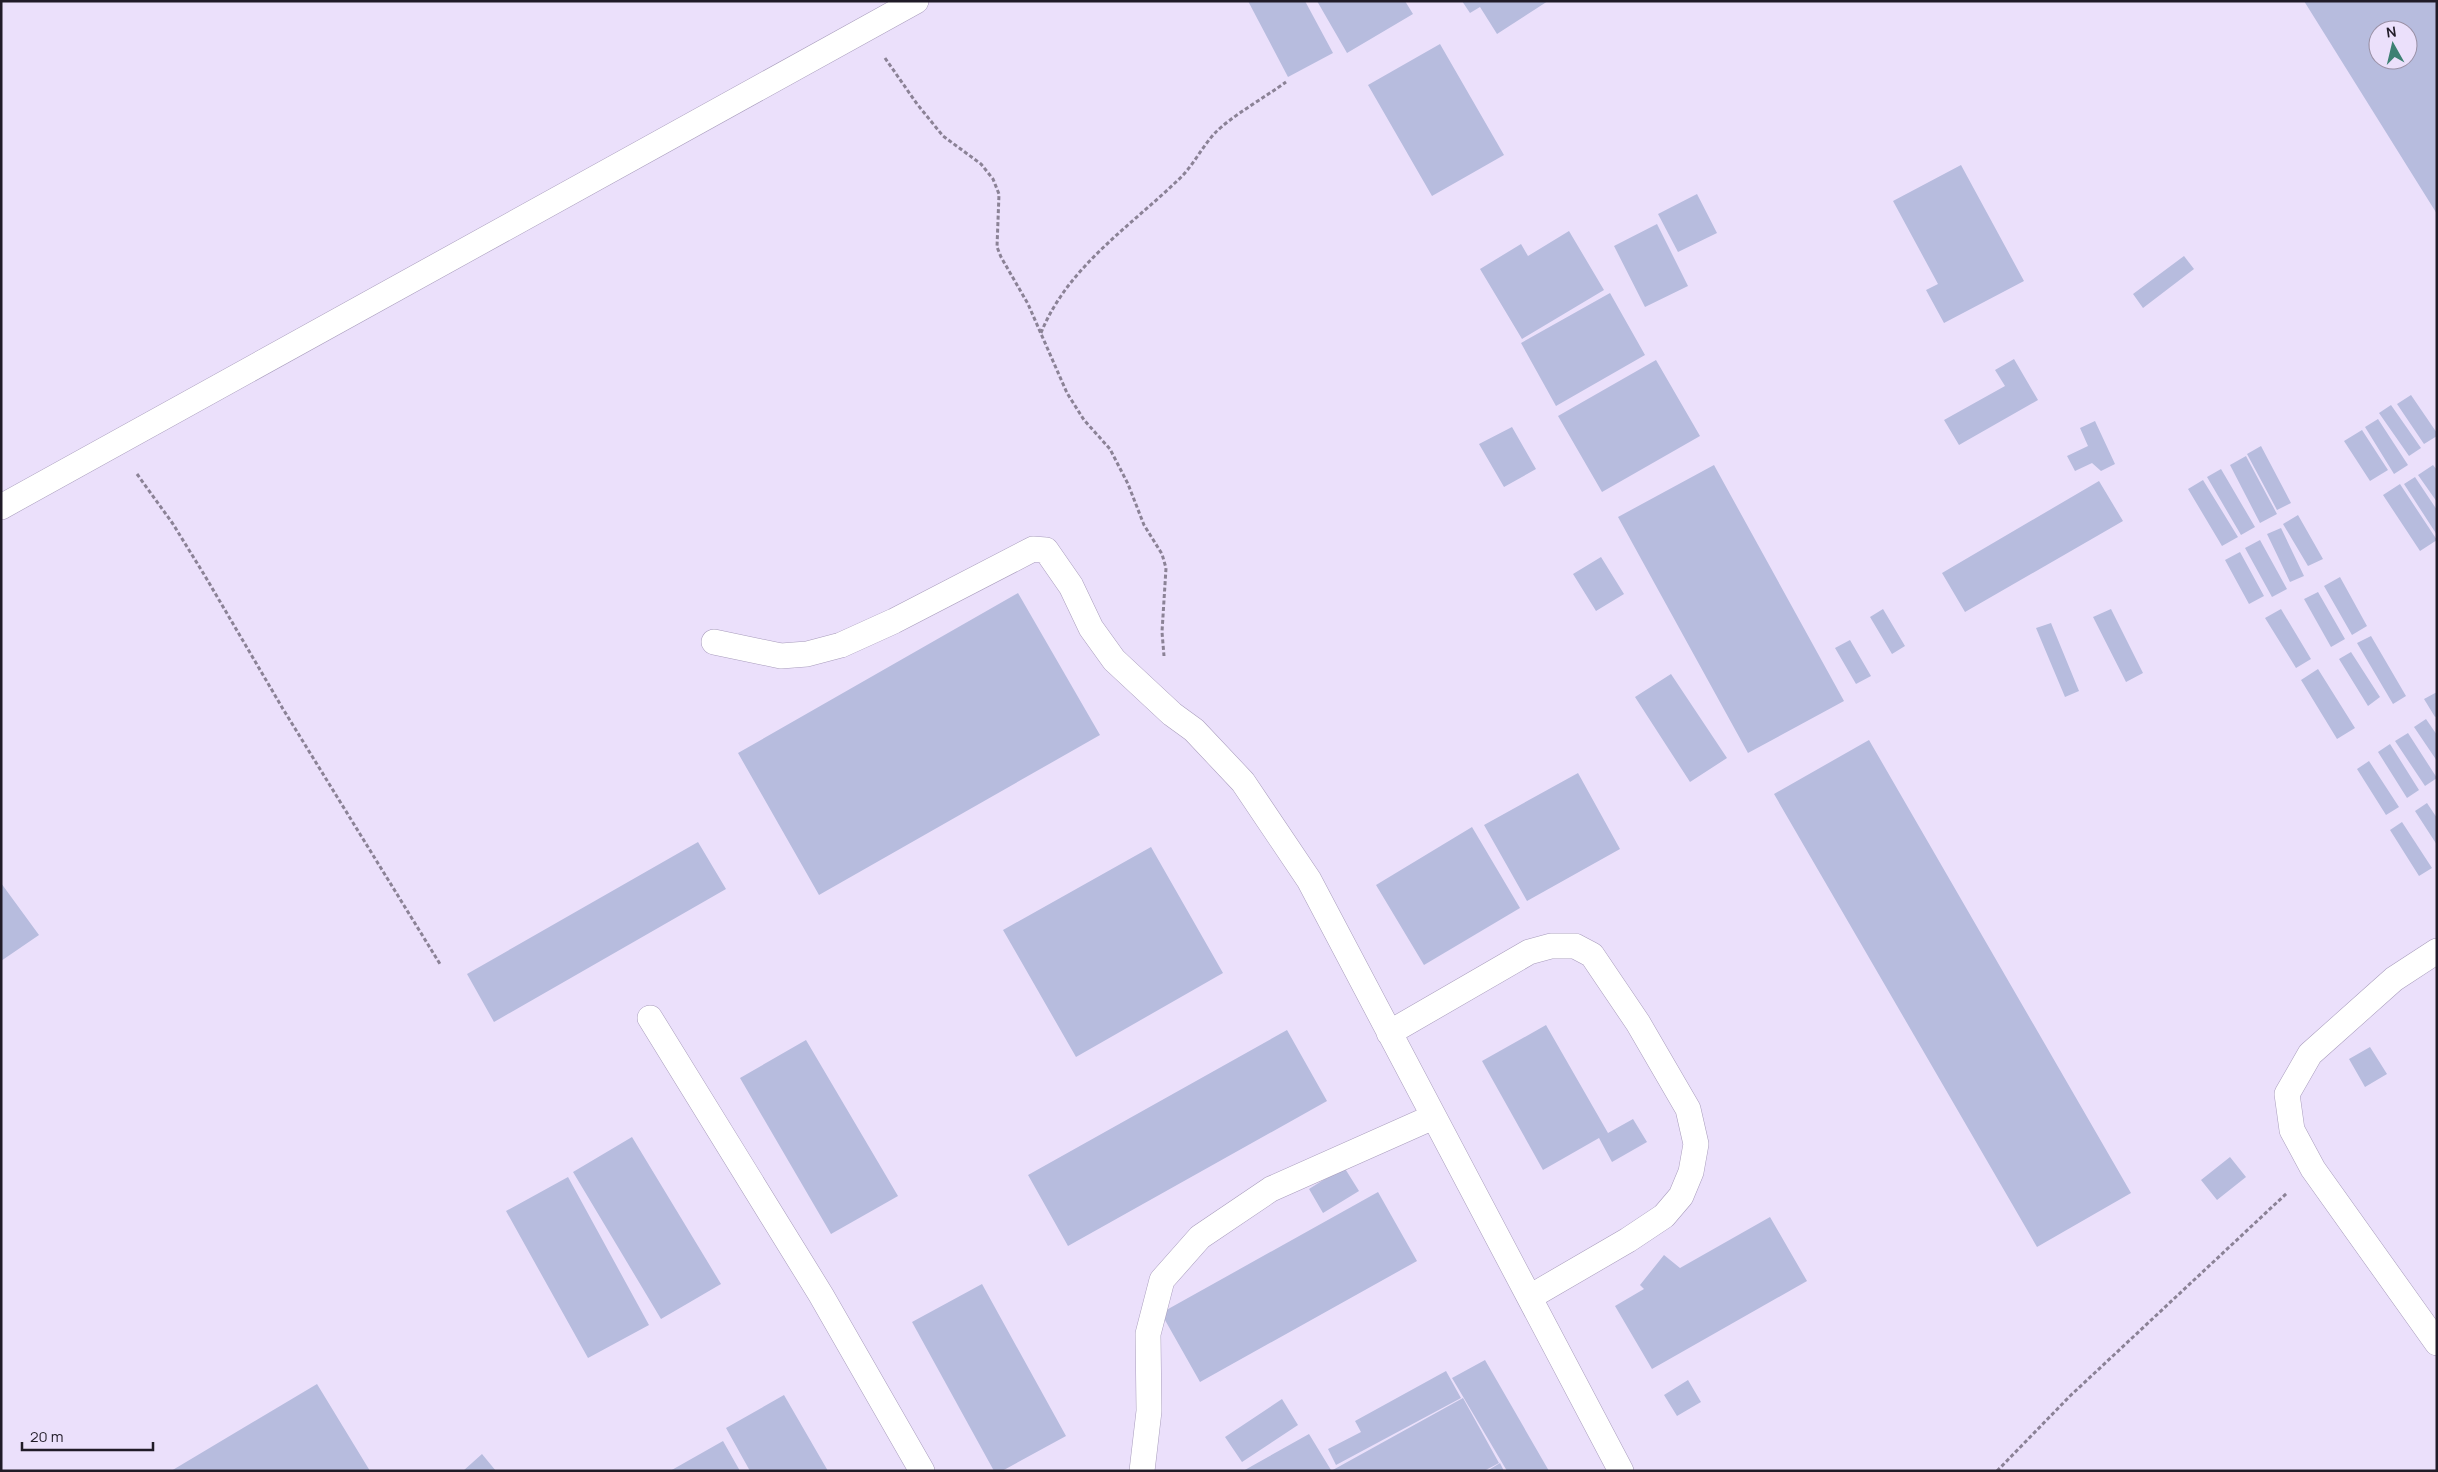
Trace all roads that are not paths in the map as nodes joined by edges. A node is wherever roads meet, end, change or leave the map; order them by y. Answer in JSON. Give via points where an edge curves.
{"nodes":[{"id":1,"x":916,"y":1,"type":"edge"},
{"id":2,"x":1,"y":507,"type":"edge"},
{"id":3,"x":714,"y":642,"type":"dead end"},
{"id":4,"x":2437,"y":951,"type":"edge"},
{"id":5,"x":650,"y":1018,"type":"dead end"},
{"id":6,"x":1389,"y":1033,"type":"junction"},
{"id":7,"x":1433,"y":1117,"type":"junction"},
{"id":8,"x":1530,"y":1297,"type":"junction"},
{"id":9,"x":2437,"y":1343,"type":"edge"},
{"id":10,"x":922,"y":1471,"type":"edge"},
{"id":11,"x":1142,"y":1471,"type":"edge"},
{"id":12,"x":1621,"y":1471,"type":"edge"}],
"edges":[{"from":1,"to":2,"type":"lane"},
{"from":3,"to":6,"type":"lane","via":[[781,656],[807,654],[841,645],[894,622],[1033,549],[1046,550],[1057,563],[1092,628],[1114,660],[1194,730],[1244,782],[1309,880]]},
{"from":4,"to":9,"type":"lane","via":[[2394,979],[2310,1054],[2287,1094],[2292,1130],[2313,1168]]},
{"from":5,"to":10,"type":"lane","via":[[816,1287]]},
{"from":6,"to":7,"type":"lane"},
{"from":6,"to":8,"type":"lane","via":[[1529,952],[1550,946],[1575,946],[1592,955],[1638,1023],[1688,1109],[1696,1144],[1691,1172],[1681,1196],[1664,1216]]},
{"from":7,"to":8,"type":"lane"},
{"from":7,"to":11,"type":"lane","via":[[1271,1189],[1200,1237],[1162,1280],[1148,1334],[1149,1411]]},
{"from":8,"to":12,"type":"lane"}]}
